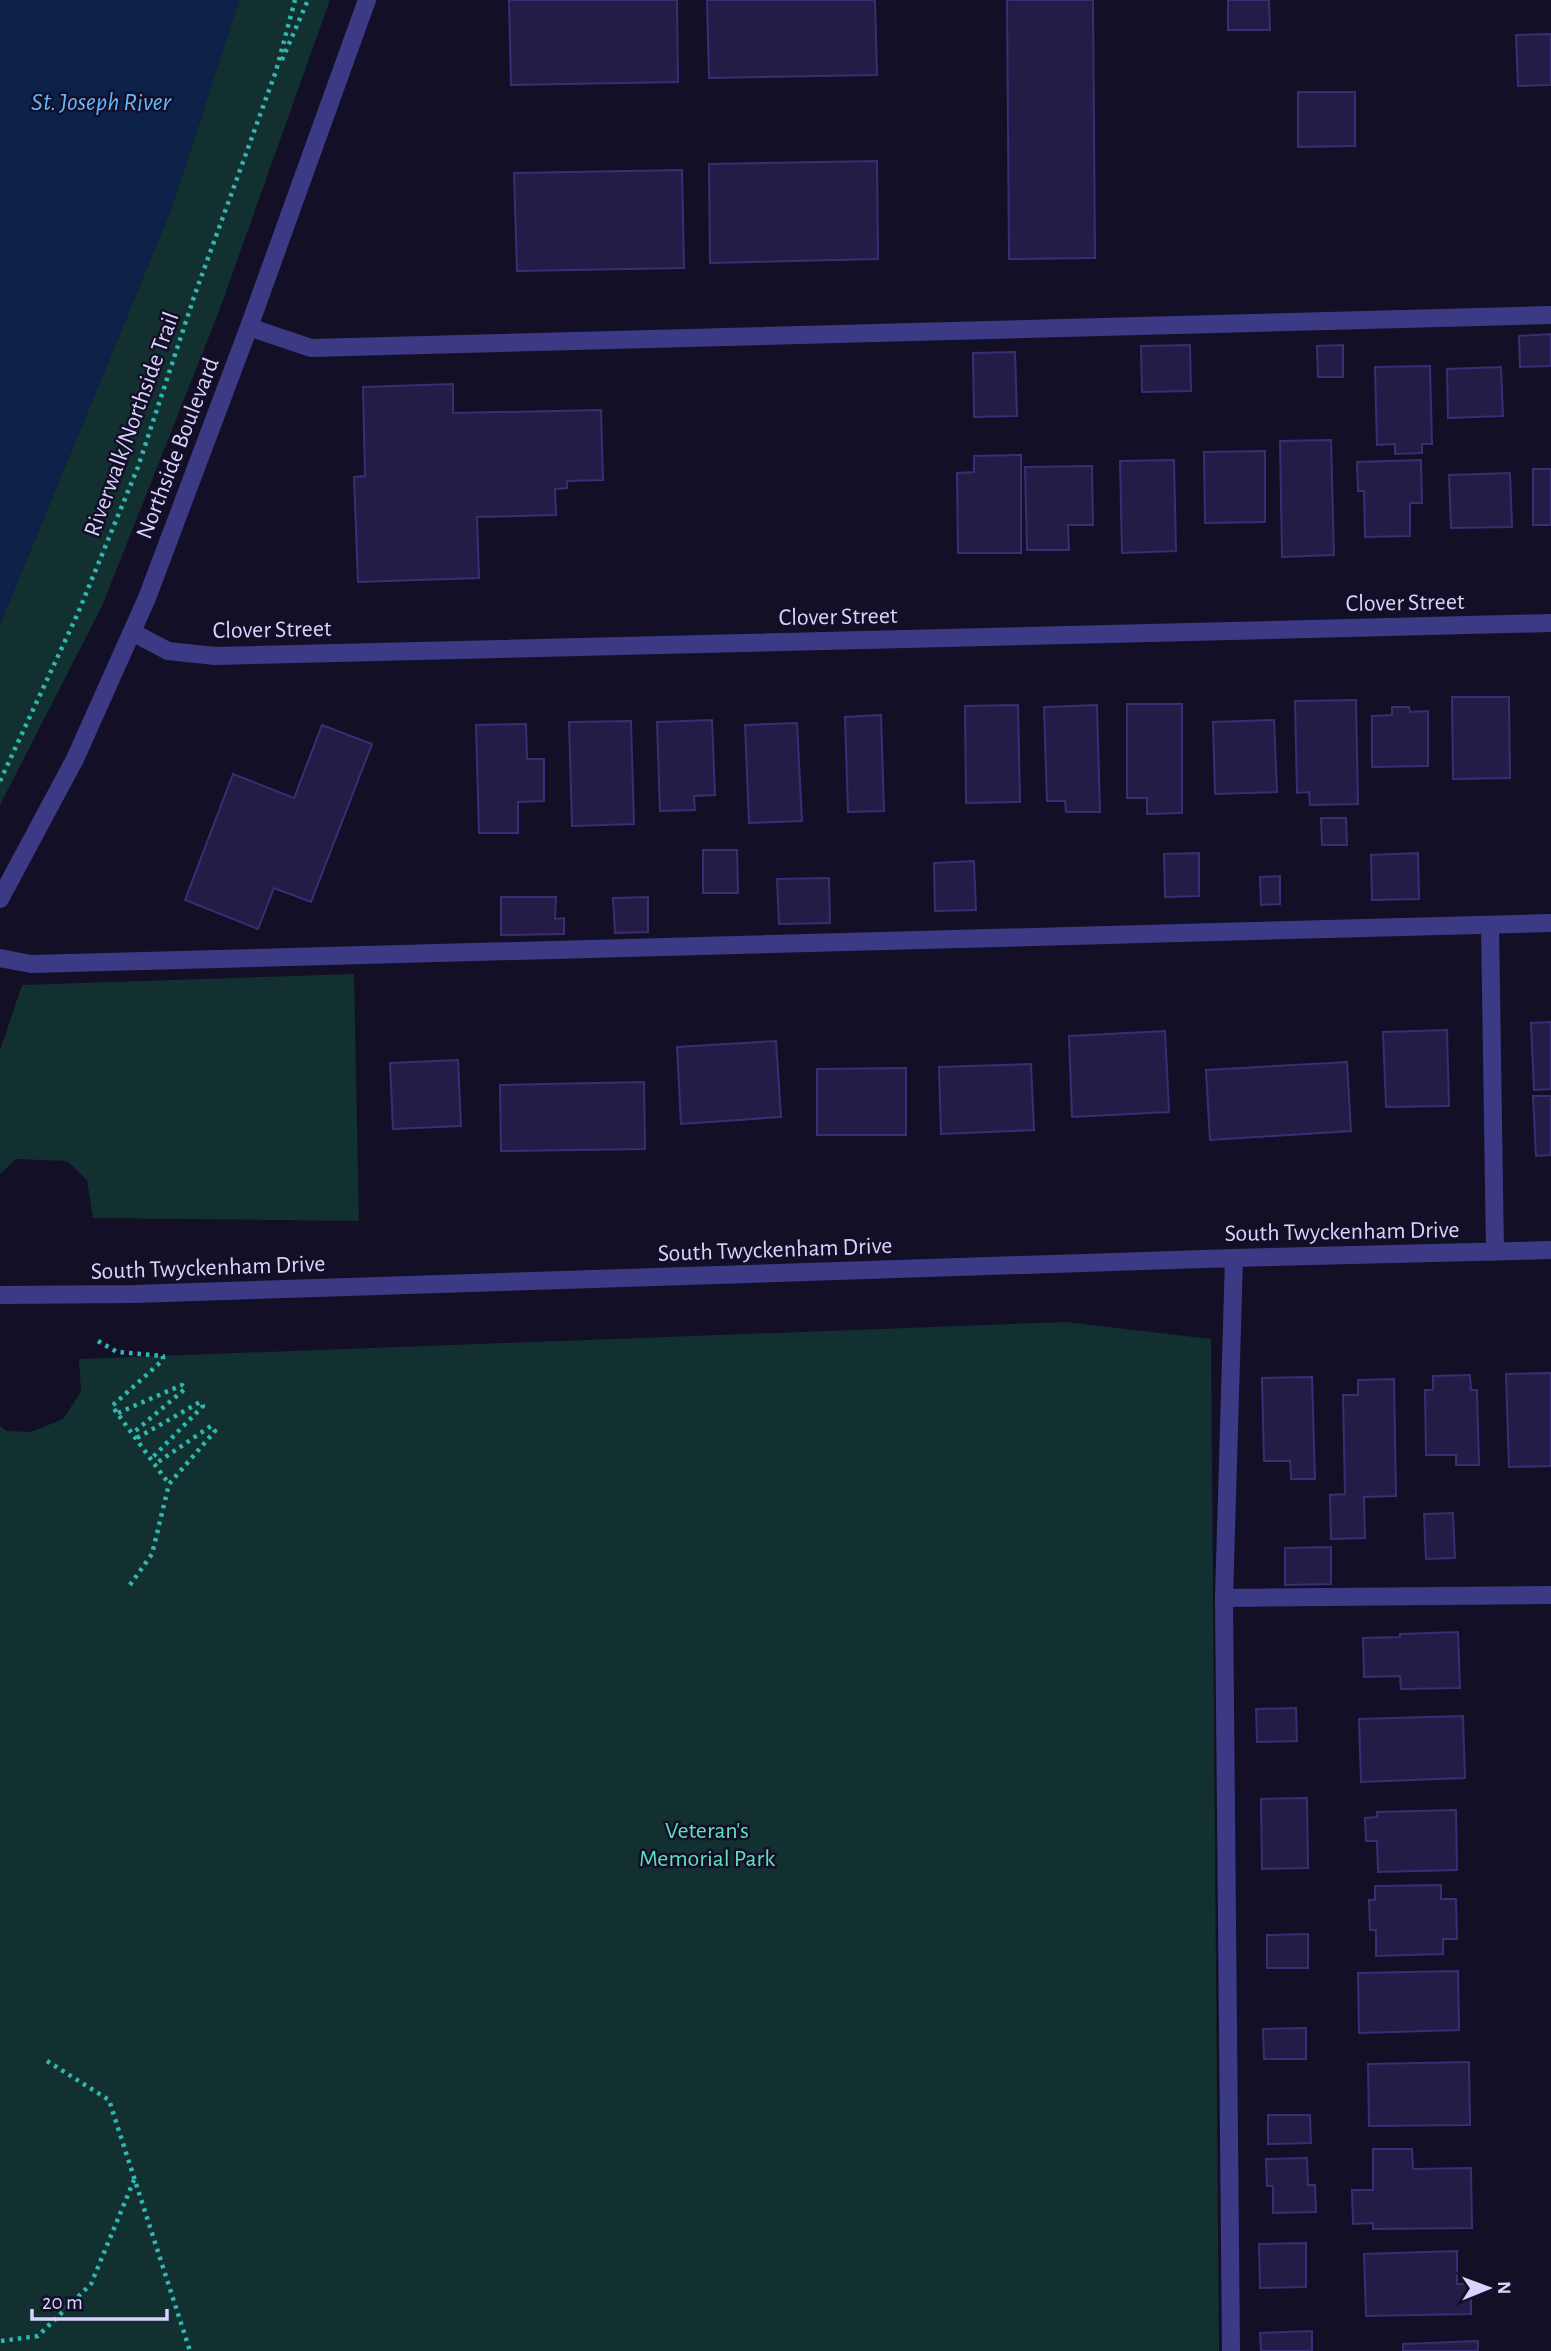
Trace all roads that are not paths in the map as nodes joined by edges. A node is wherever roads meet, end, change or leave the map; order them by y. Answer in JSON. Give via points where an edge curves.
{"nodes":[{"id":1,"x":367,"y":0,"type":"edge"},
{"id":2,"x":1551,"y":315,"type":"edge"},
{"id":3,"x":249,"y":327,"type":"junction"},
{"id":4,"x":1551,"y":624,"type":"edge"},
{"id":5,"x":132,"y":632,"type":"junction"},
{"id":6,"x":0,"y":899,"type":"edge"},
{"id":7,"x":1551,"y":923,"type":"edge"},
{"id":8,"x":1490,"y":925,"type":"junction"},
{"id":9,"x":0,"y":958,"type":"edge"},
{"id":10,"x":1551,"y":1250,"type":"edge"},
{"id":11,"x":1495,"y":1252,"type":"junction"},
{"id":12,"x":1234,"y":1258,"type":"junction"},
{"id":13,"x":0,"y":1295,"type":"edge"},
{"id":14,"x":1551,"y":1595,"type":"edge"},
{"id":15,"x":1224,"y":1598,"type":"junction"},
{"id":16,"x":1231,"y":2351,"type":"edge"}],
"edges":[{"from":1,"to":3,"type":"street","name":"Northside Boulevard"},
{"from":2,"to":3,"type":"street","via":[[311,348]]},
{"from":3,"to":5,"type":"street","name":"Northside Boulevard"},
{"from":4,"to":5,"type":"street","name":"Clover Street","via":[[215,656],[168,650]]},
{"from":5,"to":6,"type":"street","name":"Northside Boulevard","via":[[75,759]]},
{"from":7,"to":8,"type":"street"},
{"from":8,"to":9,"type":"street","via":[[31,964]]},
{"from":8,"to":11,"type":"street"},
{"from":10,"to":11,"type":"street","name":"South Twyckenham Drive"},
{"from":11,"to":12,"type":"street","name":"South Twyckenham Drive"},
{"from":12,"to":13,"type":"street","name":"South Twyckenham Drive"},
{"from":12,"to":15,"type":"street"},
{"from":14,"to":15,"type":"street"},
{"from":15,"to":16,"type":"street"}]}
